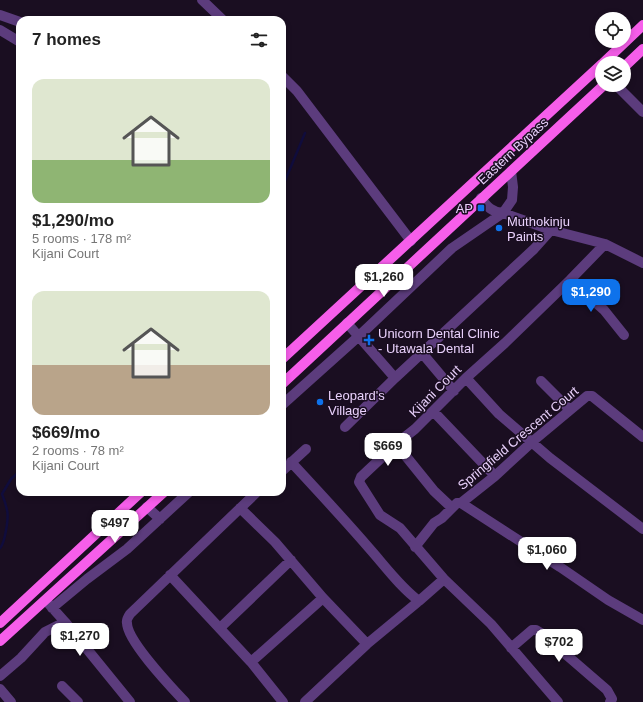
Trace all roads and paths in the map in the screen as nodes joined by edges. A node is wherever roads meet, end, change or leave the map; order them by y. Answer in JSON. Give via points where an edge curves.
{"nodes":[{"id":1,"x":205,"y":1,"type":"edge"},
{"id":2,"x":0,"y":15,"type":"edge"},
{"id":3,"x":219,"y":16,"type":"edge"},
{"id":4,"x":16,"y":21,"type":"edge"},
{"id":5,"x":643,"y":25,"type":"edge"},
{"id":6,"x":0,"y":30,"type":"edge"},
{"id":7,"x":16,"y":40,"type":"edge"},
{"id":8,"x":643,"y":49,"type":"edge"},
{"id":9,"x":610,"y":56,"type":"edge"},
{"id":10,"x":631,"y":60,"type":"edge"},
{"id":11,"x":595,"y":70,"type":"edge"},
{"id":12,"x":286,"y":80,"type":"edge"},
{"id":13,"x":596,"y":92,"type":"edge"},
{"id":14,"x":623,"y":92,"type":"edge"},
{"id":15,"x":643,"y":112,"type":"edge"},
{"id":16,"x":511,"y":171,"type":"junction"},
{"id":17,"x":481,"y":198,"type":"junction"},
{"id":18,"x":503,"y":213,"type":"junction"},
{"id":19,"x":551,"y":230,"type":"junction"},
{"id":20,"x":440,"y":236,"type":"junction"},
{"id":21,"x":411,"y":241,"type":"junction"},
{"id":22,"x":605,"y":244,"type":"junction"},
{"id":23,"x":452,"y":248,"type":"junction"},
{"id":24,"x":643,"y":263,"type":"edge"},
{"id":25,"x":570,"y":280,"type":"junction"},
{"id":26,"x":347,"y":323,"type":"junction"},
{"id":27,"x":624,"y":335,"type":"dead end"},
{"id":28,"x":359,"y":336,"type":"junction"},
{"id":29,"x":422,"y":353,"type":"junction"},
{"id":30,"x":286,"y":355,"type":"edge"},
{"id":31,"x":395,"y":378,"type":"junction"},
{"id":32,"x":466,"y":378,"type":"junction"},
{"id":33,"x":286,"y":380,"type":"edge"},
{"id":34,"x":541,"y":381,"type":"dead end"},
{"id":35,"x":454,"y":391,"type":"junction"},
{"id":36,"x":286,"y":398,"type":"edge"},
{"id":37,"x":570,"y":410,"type":"junction"},
{"id":38,"x":433,"y":411,"type":"junction"},
{"id":39,"x":345,"y":427,"type":"dead end"},
{"id":40,"x":643,"y":437,"type":"edge"},
{"id":41,"x":533,"y":441,"type":"junction"},
{"id":42,"x":396,"y":444,"type":"junction"},
{"id":43,"x":306,"y":449,"type":"dead end"},
{"id":44,"x":291,"y":462,"type":"junction"},
{"id":45,"x":286,"y":467,"type":"edge"},
{"id":46,"x":495,"y":476,"type":"junction"},
{"id":47,"x":137,"y":496,"type":"edge"},
{"id":48,"x":159,"y":496,"type":"edge"},
{"id":49,"x":184,"y":496,"type":"edge"},
{"id":50,"x":253,"y":496,"type":"edge"},
{"id":51,"x":462,"y":503,"type":"junction"},
{"id":52,"x":147,"y":507,"type":"junction"},
{"id":53,"x":240,"y":508,"type":"junction"},
{"id":54,"x":452,"y":508,"type":"junction"},
{"id":55,"x":160,"y":519,"type":"junction"},
{"id":56,"x":643,"y":529,"type":"edge"},
{"id":57,"x":415,"y":547,"type":"junction"},
{"id":58,"x":291,"y":560,"type":"junction"},
{"id":59,"x":170,"y":575,"type":"junction"},
{"id":60,"x":444,"y":579,"type":"junction"},
{"id":61,"x":323,"y":598,"type":"junction"},
{"id":62,"x":45,"y":600,"type":"junction"},
{"id":63,"x":419,"y":601,"type":"junction"},
{"id":64,"x":52,"y":608,"type":"junction"},
{"id":65,"x":643,"y":620,"type":"edge"},
{"id":66,"x":66,"y":622,"type":"junction"},
{"id":67,"x":0,"y":624,"type":"edge"},
{"id":68,"x":220,"y":628,"type":"junction"},
{"id":69,"x":0,"y":640,"type":"edge"},
{"id":70,"x":367,"y":644,"type":"junction"},
{"id":71,"x":511,"y":648,"type":"junction"},
{"id":72,"x":251,"y":662,"type":"junction"},
{"id":73,"x":0,"y":676,"type":"edge"},
{"id":74,"x":62,"y":686,"type":"dead end"},
{"id":75,"x":0,"y":689,"type":"edge"},
{"id":76,"x":11,"y":702,"type":"edge"},
{"id":77,"x":78,"y":702,"type":"edge"},
{"id":78,"x":130,"y":702,"type":"edge"},
{"id":79,"x":185,"y":702,"type":"edge"},
{"id":80,"x":283,"y":702,"type":"edge"},
{"id":81,"x":305,"y":702,"type":"edge"},
{"id":82,"x":558,"y":702,"type":"edge"},
{"id":83,"x":610,"y":702,"type":"edge"}],
"edges":[{"from":1,"to":3,"type":"street"},
{"from":2,"to":4,"type":"street"},
{"from":5,"to":9,"type":"main road","name":"Eastern Bypass"},
{"from":6,"to":7,"type":"street"},
{"from":8,"to":10,"type":"main road"},
{"from":11,"to":21,"type":"main road","name":"Eastern Bypass"},
{"from":12,"to":21,"type":"street","via":[[297,90]]},
{"from":13,"to":16,"type":"main road","name":"Eastern Bypass"},
{"from":14,"to":15,"type":"street"},
{"from":16,"to":17,"type":"main road","name":"Eastern Bypass"},
{"from":16,"to":18,"type":"street","via":[[512,200]]},
{"from":17,"to":18,"type":"street","via":[[494,212]]},
{"from":17,"to":20,"type":"main road","name":"Eastern Bypass"},
{"from":18,"to":19,"type":"street"},
{"from":18,"to":23,"type":"street"},
{"from":19,"to":22,"type":"street"},
{"from":19,"to":29,"type":"street","via":[[534,249]]},
{"from":20,"to":23,"type":"street"},
{"from":20,"to":26,"type":"main road","name":"Eastern Bypass"},
{"from":21,"to":30,"type":"main road","name":"Eastern Bypass"},
{"from":22,"to":24,"type":"street"},
{"from":22,"to":25,"type":"street","name":"Kijani Court"},
{"from":23,"to":28,"type":"street"},
{"from":25,"to":27,"type":"street","via":[[604,310]]},
{"from":25,"to":32,"type":"street","name":"Kijani Court"},
{"from":26,"to":28,"type":"street"},
{"from":26,"to":33,"type":"main road","name":"Eastern Bypass"},
{"from":28,"to":31,"type":"street"},
{"from":28,"to":36,"type":"street"},
{"from":29,"to":31,"type":"street"},
{"from":29,"to":35,"type":"street"},
{"from":31,"to":39,"type":"street"},
{"from":32,"to":35,"type":"street","name":"Kijani Court"},
{"from":32,"to":41,"type":"street","via":[[499,414]]},
{"from":34,"to":37,"type":"street"},
{"from":35,"to":38,"type":"street","name":"Kijani Court"},
{"from":37,"to":40,"type":"street","name":"Springfield Crescent Court","via":[[590,395]]},
{"from":37,"to":41,"type":"street","name":"Springfield Crescent Court"},
{"from":38,"to":42,"type":"street","name":"Kijani Court"},
{"from":38,"to":46,"type":"street"},
{"from":41,"to":46,"type":"street","name":"Springfield Crescent Court"},
{"from":41,"to":56,"type":"street","via":[[550,458]]},
{"from":42,"to":54,"type":"street","via":[[434,491]]},
{"from":42,"to":57,"type":"street","name":"Kijani Court","via":[[359,482],[380,515],[400,528]]},
{"from":43,"to":44,"type":"street"},
{"from":44,"to":45,"type":"street"},
{"from":44,"to":63,"type":"street"},
{"from":46,"to":51,"type":"street","name":"Springfield Crescent Court"},
{"from":47,"to":67,"type":"main road"},
{"from":48,"to":52,"type":"main road"},
{"from":49,"to":55,"type":"street"},
{"from":50,"to":53,"type":"street"},
{"from":51,"to":54,"type":"street","name":"Springfield Crescent Court"},
{"from":51,"to":65,"type":"street","via":[[608,600]]},
{"from":52,"to":55,"type":"street"},
{"from":52,"to":62,"type":"main road"},
{"from":53,"to":58,"type":"street"},
{"from":53,"to":59,"type":"street"},
{"from":54,"to":57,"type":"street","name":"Springfield Crescent Court","via":[[434,523]]},
{"from":55,"to":64,"type":"street","via":[[127,549]]},
{"from":57,"to":60,"type":"street","name":"Kijani Court"},
{"from":58,"to":61,"type":"street"},
{"from":58,"to":68,"type":"street"},
{"from":59,"to":68,"type":"street"},
{"from":59,"to":79,"type":"street","via":[[130,614],[126,623],[140,650]]},
{"from":60,"to":63,"type":"street"},
{"from":60,"to":71,"type":"street","name":"Kijani Court","via":[[491,624]]},
{"from":61,"to":70,"type":"street"},
{"from":61,"to":72,"type":"street"},
{"from":62,"to":64,"type":"street"},
{"from":62,"to":69,"type":"main road"},
{"from":63,"to":70,"type":"street"},
{"from":64,"to":66,"type":"street"},
{"from":66,"to":73,"type":"street","via":[[45,632]]},
{"from":66,"to":78,"type":"street"},
{"from":68,"to":72,"type":"street"},
{"from":70,"to":81,"type":"street"},
{"from":71,"to":82,"type":"street","name":"Kijani Court"},
{"from":71,"to":83,"type":"street","via":[[532,630],[541,632],[607,690],[612,699]]},
{"from":72,"to":80,"type":"street"},
{"from":74,"to":77,"type":"street"},
{"from":75,"to":76,"type":"street"}]}
